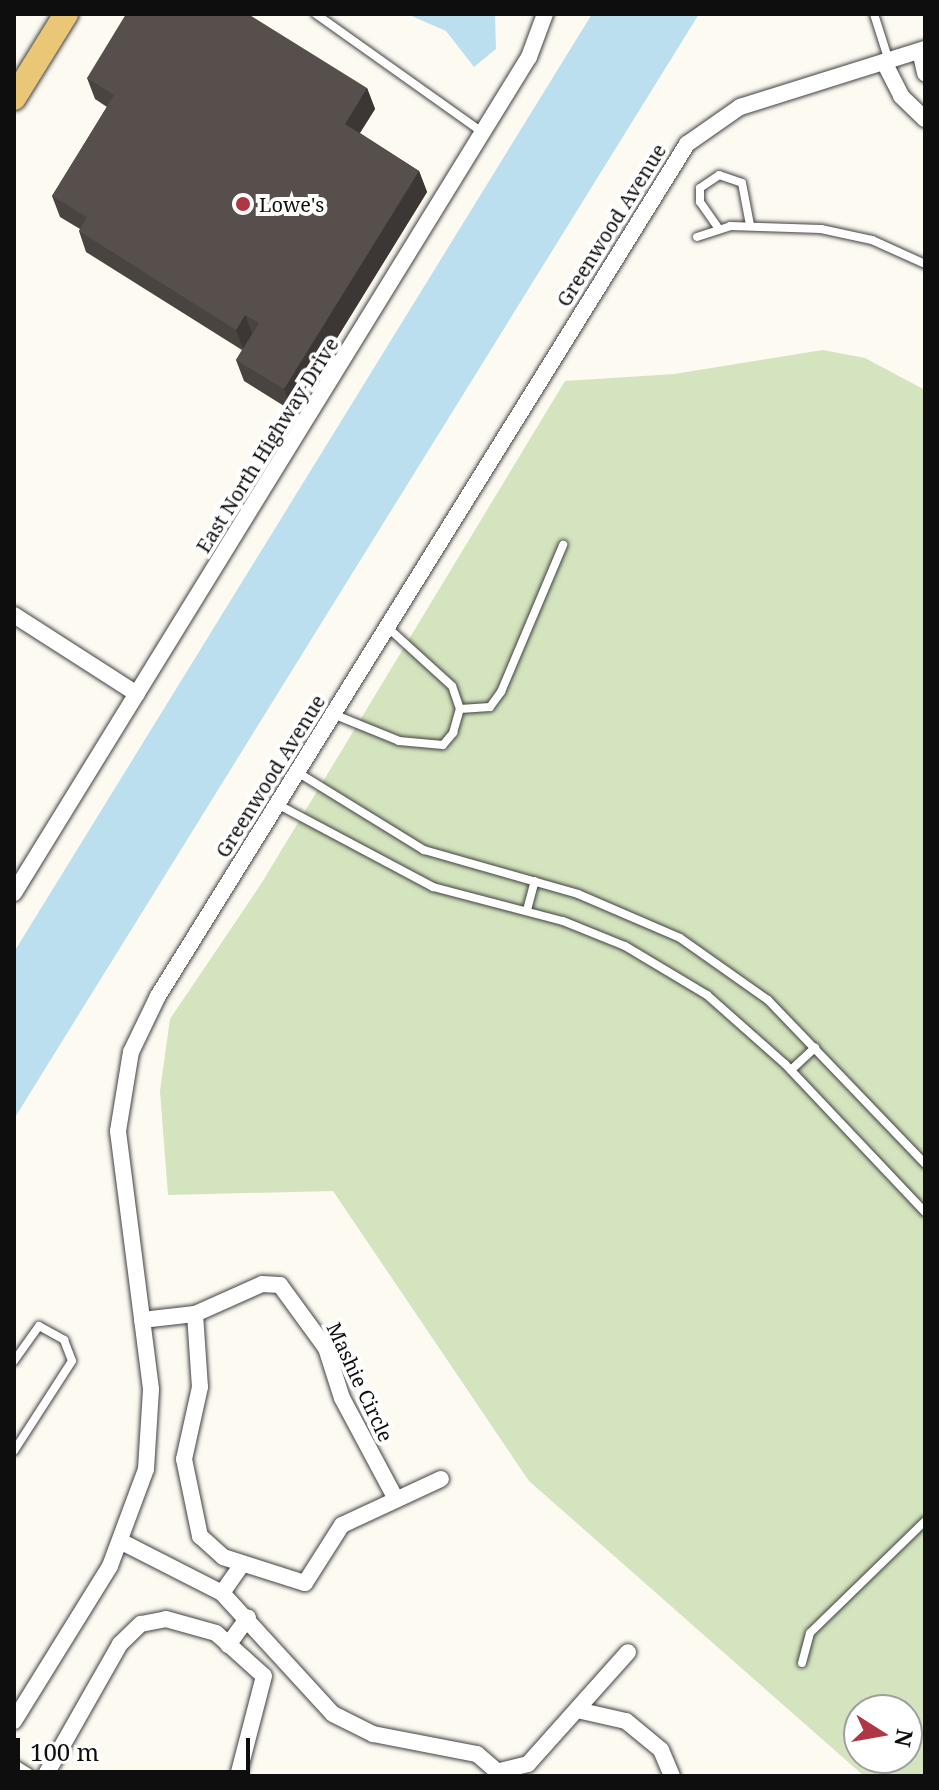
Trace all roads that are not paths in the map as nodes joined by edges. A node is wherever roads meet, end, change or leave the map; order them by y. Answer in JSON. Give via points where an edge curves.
{"nodes":[{"id":1,"x":66,"y":14,"type":"edge"},
{"id":2,"x":316,"y":14,"type":"edge"},
{"id":3,"x":545,"y":14,"type":"edge"},
{"id":4,"x":874,"y":14,"type":"edge"},
{"id":5,"x":922,"y":50,"type":"edge"},
{"id":6,"x":886,"y":62,"type":"junction"},
{"id":7,"x":925,"y":73,"type":"edge"},
{"id":8,"x":14,"y":98,"type":"edge"},
{"id":9,"x":925,"y":119,"type":"edge"},
{"id":10,"x":483,"y":132,"type":"junction"},
{"id":11,"x":750,"y":225,"type":"junction"},
{"id":12,"x":719,"y":229,"type":"junction"},
{"id":13,"x":697,"y":237,"type":"dead end"},
{"id":14,"x":925,"y":264,"type":"edge"},
{"id":15,"x":563,"y":545,"type":"dead end"},
{"id":16,"x":14,"y":615,"type":"edge"},
{"id":17,"x":386,"y":626,"type":"junction"},
{"id":18,"x":137,"y":694,"type":"junction"},
{"id":19,"x":460,"y":709,"type":"junction"},
{"id":20,"x":332,"y":714,"type":"junction"},
{"id":21,"x":296,"y":771,"type":"junction"},
{"id":22,"x":276,"y":803,"type":"junction"},
{"id":23,"x":535,"y":881,"type":"junction"},
{"id":24,"x":14,"y":893,"type":"edge"},
{"id":25,"x":527,"y":910,"type":"junction"},
{"id":26,"x":815,"y":1048,"type":"junction"},
{"id":27,"x":791,"y":1070,"type":"junction"},
{"id":28,"x":925,"y":1164,"type":"edge"},
{"id":29,"x":923,"y":1206,"type":"edge"},
{"id":30,"x":195,"y":1314,"type":"junction"},
{"id":31,"x":142,"y":1320,"type":"junction"},
{"id":32,"x":14,"y":1361,"type":"edge"},
{"id":33,"x":14,"y":1451,"type":"edge"},
{"id":34,"x":441,"y":1479,"type":"dead end"},
{"id":35,"x":396,"y":1499,"type":"junction"},
{"id":36,"x":925,"y":1521,"type":"edge"},
{"id":37,"x":122,"y":1542,"type":"junction"},
{"id":38,"x":241,"y":1566,"type":"junction"},
{"id":39,"x":222,"y":1593,"type":"junction"},
{"id":40,"x":248,"y":1617,"type":"junction"},
{"id":41,"x":228,"y":1645,"type":"junction"},
{"id":42,"x":628,"y":1652,"type":"dead end"},
{"id":43,"x":802,"y":1663,"type":"dead end"},
{"id":44,"x":577,"y":1710,"type":"junction"},
{"id":45,"x":14,"y":1721,"type":"edge"},
{"id":46,"x":14,"y":1768,"type":"edge"},
{"id":47,"x":501,"y":1774,"type":"edge"},
{"id":48,"x":27,"y":1776,"type":"edge"},
{"id":49,"x":45,"y":1776,"type":"edge"},
{"id":50,"x":238,"y":1776,"type":"edge"},
{"id":51,"x":672,"y":1776,"type":"edge"}],
"edges":[{"from":1,"to":8,"type":"main road"},
{"from":2,"to":10,"type":"lane"},
{"from":3,"to":10,"type":"street","name":"East North Highway Drive","via":[[529,57]]},
{"from":4,"to":6,"type":"lane"},
{"from":5,"to":6,"type":"street","name":"Greenwood Avenue"},
{"from":5,"to":7,"type":"street"},
{"from":6,"to":9,"type":"street","via":[[901,96]]},
{"from":6,"to":17,"type":"street","name":"Greenwood Avenue","via":[[740,107],[687,144]]},
{"from":10,"to":18,"type":"street","name":"East North Highway Drive"},
{"from":11,"to":12,"type":"lane"},
{"from":11,"to":12,"type":"lane","via":[[742,183],[719,175],[700,188],[700,202]]},
{"from":11,"to":14,"type":"lane","via":[[848,233]]},
{"from":12,"to":13,"type":"lane"},
{"from":15,"to":19,"type":"lane","via":[[501,692],[490,707]]},
{"from":16,"to":18,"type":"street"},
{"from":17,"to":19,"type":"lane","via":[[433,662]]},
{"from":17,"to":20,"type":"street","name":"Greenwood Avenue"},
{"from":18,"to":24,"type":"street","name":"East North Highway Drive"},
{"from":19,"to":20,"type":"lane","via":[[443,745],[399,741]]},
{"from":20,"to":21,"type":"street","name":"Greenwood Avenue"},
{"from":21,"to":22,"type":"street","name":"Greenwood Avenue"},
{"from":21,"to":23,"type":"lane","via":[[424,850]]},
{"from":22,"to":25,"type":"lane","via":[[433,887]]},
{"from":22,"to":31,"type":"street","name":"Greenwood Avenue","via":[[158,996],[124,1079],[120,1165]]},
{"from":23,"to":25,"type":"lane"},
{"from":23,"to":26,"type":"lane","via":[[680,938],[768,1000]]},
{"from":25,"to":27,"type":"lane","via":[[625,946],[707,995]]},
{"from":26,"to":27,"type":"lane"},
{"from":26,"to":28,"type":"lane"},
{"from":27,"to":29,"type":"lane"},
{"from":30,"to":31,"type":"street","name":"Mashie Circle"},
{"from":30,"to":35,"type":"street","name":"Mashie Circle","via":[[262,1284],[289,1291],[326,1348],[342,1398]]},
{"from":30,"to":38,"type":"street","via":[[200,1387],[186,1470],[200,1536]]},
{"from":31,"to":37,"type":"street","name":"Greenwood Avenue","via":[[151,1439]]},
{"from":32,"to":33,"type":"lane","via":[[39,1326],[64,1340],[72,1361]]},
{"from":34,"to":35,"type":"street"},
{"from":35,"to":38,"type":"street","via":[[342,1525],[305,1583]]},
{"from":36,"to":43,"type":"lane","via":[[810,1633]]},
{"from":37,"to":39,"type":"street"},
{"from":37,"to":45,"type":"street","name":"Greenwood Avenue"},
{"from":38,"to":39,"type":"street"},
{"from":39,"to":40,"type":"street"},
{"from":40,"to":41,"type":"street"},
{"from":40,"to":47,"type":"street","via":[[333,1714],[373,1734],[477,1754]]},
{"from":41,"to":49,"type":"street","via":[[166,1619],[141,1624],[120,1644]]},
{"from":41,"to":50,"type":"street","via":[[264,1676]]},
{"from":42,"to":44,"type":"street"},
{"from":44,"to":47,"type":"street","via":[[528,1764]]},
{"from":44,"to":51,"type":"street","via":[[626,1721],[661,1750]]},
{"from":46,"to":48,"type":"street"}]}
